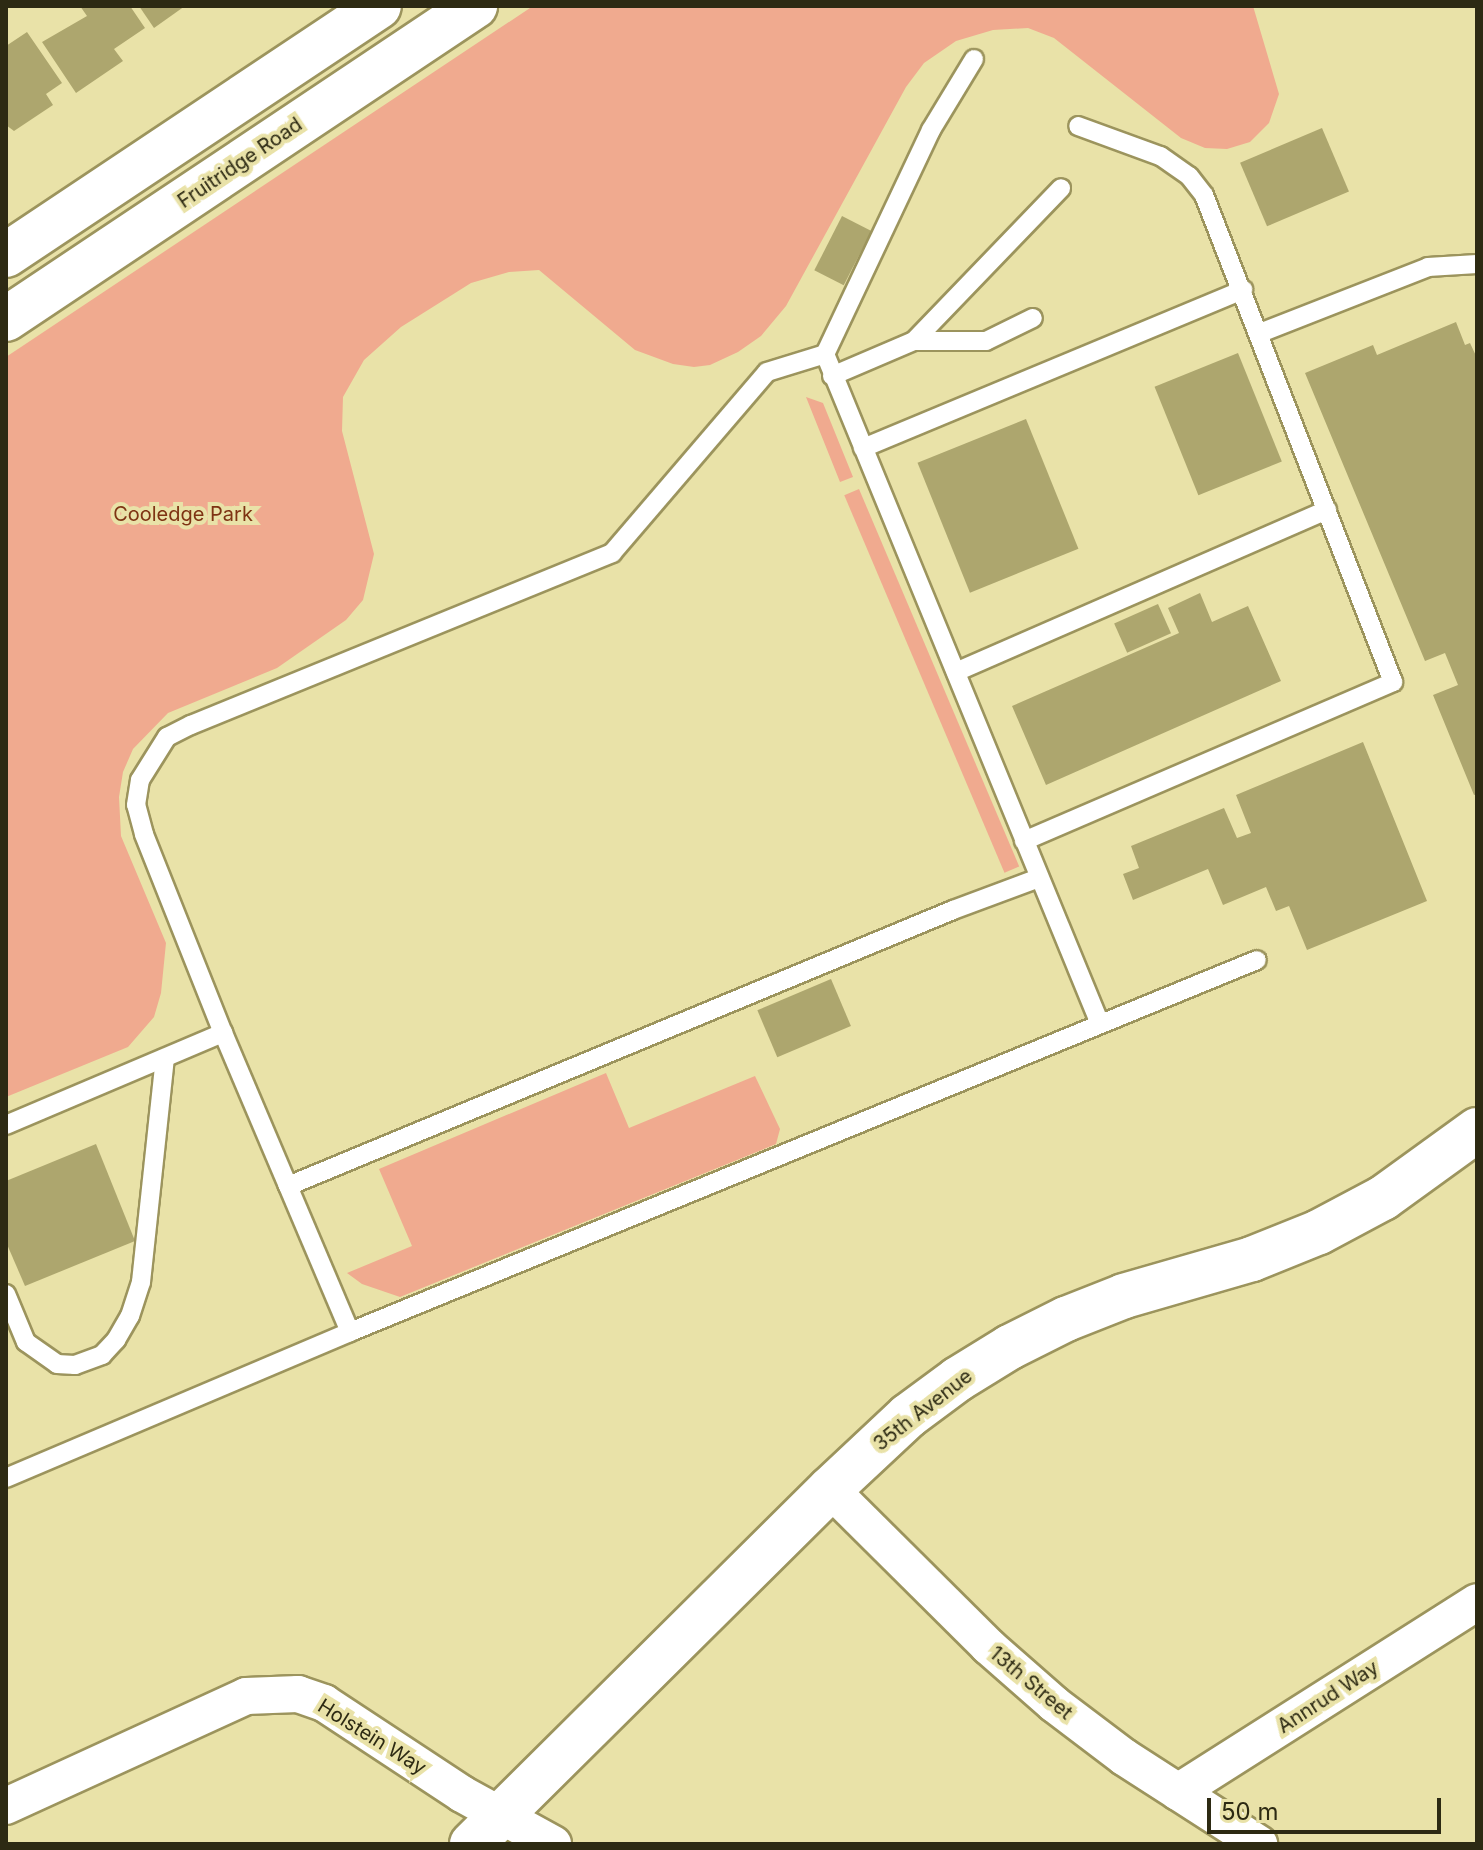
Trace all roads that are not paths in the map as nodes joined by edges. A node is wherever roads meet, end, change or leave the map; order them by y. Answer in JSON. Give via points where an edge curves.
{"nodes":[{"id":1,"x":379,"y":6,"type":"edge"},
{"id":2,"x":475,"y":6,"type":"edge"},
{"id":3,"x":974,"y":59,"type":"dead end"},
{"id":4,"x":1078,"y":126,"type":"dead end"},
{"id":5,"x":1061,"y":188,"type":"dead end"},
{"id":6,"x":6,"y":255,"type":"edge"},
{"id":7,"x":1477,"y":264,"type":"edge"},
{"id":8,"x":1243,"y":290,"type":"junction"},
{"id":9,"x":1033,"y":318,"type":"dead end"},
{"id":10,"x":6,"y":319,"type":"edge"},
{"id":11,"x":1260,"y":333,"type":"junction"},
{"id":12,"x":914,"y":341,"type":"junction"},
{"id":13,"x":825,"y":354,"type":"junction"},
{"id":14,"x":832,"y":376,"type":"junction"},
{"id":15,"x":863,"y":448,"type":"junction"},
{"id":16,"x":1327,"y":510,"type":"junction"},
{"id":17,"x":956,"y":672,"type":"junction"},
{"id":18,"x":1024,"y":841,"type":"junction"},
{"id":19,"x":1039,"y":878,"type":"junction"},
{"id":20,"x":1257,"y":960,"type":"dead end"},
{"id":21,"x":1100,"y":1024,"type":"junction"},
{"id":22,"x":223,"y":1033,"type":"junction"},
{"id":23,"x":165,"y":1058,"type":"junction"},
{"id":24,"x":6,"y":1125,"type":"edge"},
{"id":25,"x":1477,"y":1130,"type":"edge"},
{"id":26,"x":288,"y":1186,"type":"junction"},
{"id":27,"x":6,"y":1294,"type":"edge"},
{"id":28,"x":350,"y":1332,"type":"junction"},
{"id":29,"x":6,"y":1478,"type":"edge"},
{"id":30,"x":830,"y":1489,"type":"junction"},
{"id":31,"x":1477,"y":1602,"type":"edge"},
{"id":32,"x":1178,"y":1792,"type":"junction"},
{"id":33,"x":6,"y":1806,"type":"edge"},
{"id":34,"x":487,"y":1829,"type":"edge"},
{"id":35,"x":553,"y":1844,"type":"edge"},
{"id":36,"x":1259,"y":1844,"type":"edge"}],
"edges":[{"from":1,"to":6,"type":"street"},
{"from":2,"to":10,"type":"street","name":"Fruitridge Road"},
{"from":3,"to":13,"type":"lane","via":[[931,130]]},
{"from":4,"to":8,"type":"lane","via":[[1160,156],[1189,176],[1216,218]]},
{"from":5,"to":12,"type":"lane"},
{"from":7,"to":11,"type":"lane","via":[[1428,267]]},
{"from":8,"to":11,"type":"lane"},
{"from":8,"to":15,"type":"lane"},
{"from":9,"to":12,"type":"lane","via":[[986,341]]},
{"from":11,"to":16,"type":"lane"},
{"from":12,"to":14,"type":"lane"},
{"from":13,"to":14,"type":"lane"},
{"from":13,"to":22,"type":"lane","via":[[767,372],[612,553],[167,737],[140,780],[136,805]]},
{"from":14,"to":15,"type":"lane"},
{"from":15,"to":17,"type":"lane"},
{"from":16,"to":17,"type":"lane"},
{"from":16,"to":18,"type":"lane","via":[[1393,682]]},
{"from":17,"to":18,"type":"lane"},
{"from":18,"to":19,"type":"lane"},
{"from":19,"to":21,"type":"lane"},
{"from":19,"to":26,"type":"lane"},
{"from":20,"to":21,"type":"lane"},
{"from":21,"to":28,"type":"lane"},
{"from":22,"to":23,"type":"lane"},
{"from":22,"to":26,"type":"lane"},
{"from":23,"to":24,"type":"lane"},
{"from":23,"to":27,"type":"lane","via":[[141,1282],[116,1340],[102,1355],[75,1365],[57,1364],[26,1342]]},
{"from":25,"to":30,"type":"street","name":"35th Avenue","via":[[1383,1198],[1319,1232],[1252,1259],[1124,1296],[1010,1347],[908,1416]]},
{"from":26,"to":28,"type":"lane"},
{"from":28,"to":29,"type":"lane"},
{"from":30,"to":32,"type":"street","name":"13th Street","via":[[1054,1704]]},
{"from":30,"to":34,"type":"street","name":"35th Avenue"},
{"from":31,"to":32,"type":"street","name":"Annrud Way"},
{"from":32,"to":36,"type":"street","name":"13th Street"},
{"from":33,"to":34,"type":"street","name":"Holstein Way","via":[[246,1696],[298,1694],[324,1703],[462,1794]]},
{"from":34,"to":35,"type":"street","name":"Holstein Way"}]}
